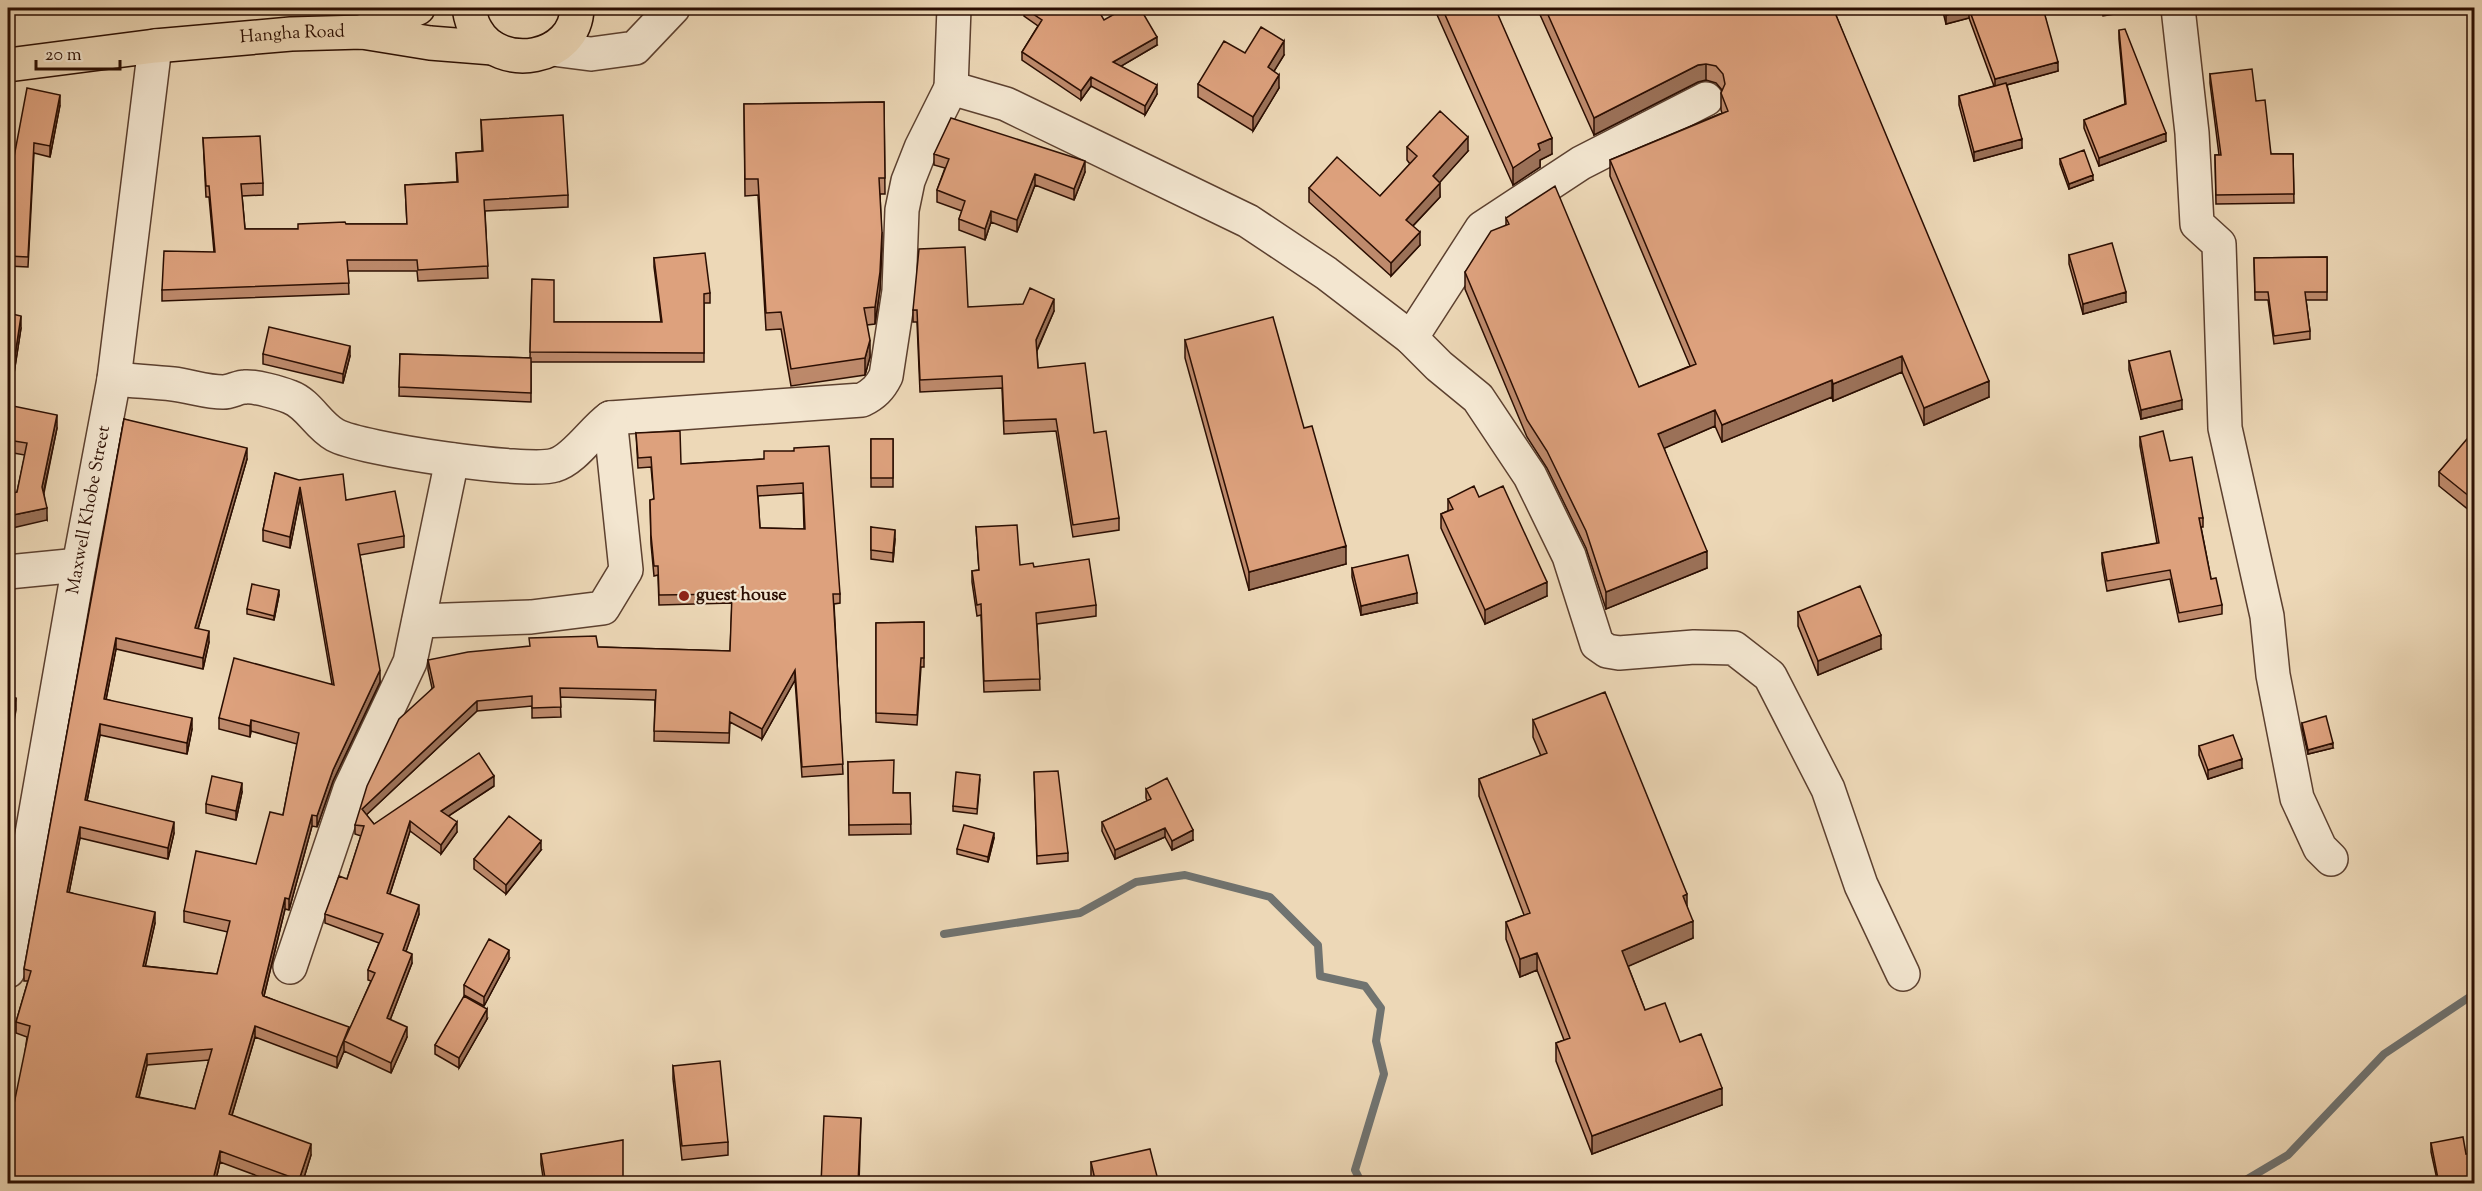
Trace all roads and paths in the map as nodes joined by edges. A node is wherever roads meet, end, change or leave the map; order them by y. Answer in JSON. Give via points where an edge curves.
{"nodes":[{"id":1,"x":418,"y":8,"type":"edge"},
{"id":2,"x":469,"y":8,"type":"edge"},
{"id":3,"x":577,"y":8,"type":"edge"},
{"id":4,"x":673,"y":8,"type":"edge"},
{"id":5,"x":954,"y":8,"type":"edge"},
{"id":6,"x":2178,"y":8,"type":"edge"},
{"id":7,"x":362,"y":32,"type":"junction"},
{"id":8,"x":154,"y":46,"type":"junction"},
{"id":9,"x":493,"y":48,"type":"junction"},
{"id":10,"x":552,"y":49,"type":"junction"},
{"id":11,"x":8,"y":65,"type":"edge"},
{"id":12,"x":951,"y":88,"type":"junction"},
{"id":13,"x":1706,"y":99,"type":"dead end"},
{"id":14,"x":1411,"y":338,"type":"junction"},
{"id":15,"x":114,"y":379,"type":"junction"},
{"id":16,"x":610,"y":418,"type":"junction"},
{"id":17,"x":452,"y":460,"type":"junction"},
{"id":18,"x":79,"y":565,"type":"junction"},
{"id":19,"x":8,"y":572,"type":"edge"},
{"id":20,"x":419,"y":621,"type":"junction"},
{"id":21,"x":2331,"y":859,"type":"dead end"},
{"id":22,"x":290,"y":967,"type":"dead end"},
{"id":23,"x":8,"y":971,"type":"edge"},
{"id":24,"x":1902,"y":974,"type":"dead end"}],
"edges":[{"from":1,"to":7,"type":"highway","name":"Hangha Road"},
{"from":2,"to":9,"type":"highway","via":[[476,31]]},
{"from":3,"to":10,"type":"highway","via":[[569,33]]},
{"from":4,"to":10,"type":"street","via":[[635,48],[591,54]]},
{"from":5,"to":12,"type":"street"},
{"from":6,"to":21,"type":"street","via":[[2192,133],[2197,225],[2219,244],[2225,428],[2267,616],[2273,675],[2297,798],[2320,848]]},
{"from":7,"to":8,"type":"highway","name":"Hangha Road"},
{"from":7,"to":9,"type":"highway","name":"Hangha Road"},
{"from":8,"to":11,"type":"highway","name":"Hangha Road"},
{"from":8,"to":15,"type":"street","name":"Maxwell Khobe Street"},
{"from":9,"to":10,"type":"highway","name":"Hangha Road","via":[[515,57],[534,56]]},
{"from":12,"to":14,"type":"street","via":[[1006,104],[1248,221],[1326,273]]},
{"from":12,"to":16,"type":"street","via":[[908,181],[902,210],[899,291],[886,376],[872,395],[850,402]]},
{"from":13,"to":14,"type":"street","via":[[1581,163],[1482,228]]},
{"from":14,"to":24,"type":"street","via":[[1478,398],[1530,476],[1569,556],[1597,644],[1619,653],[1694,646],[1734,648],[1770,676],[1828,789],[1861,885]]},
{"from":15,"to":17,"type":"street","via":[[224,392],[246,387],[291,397],[334,435],[354,443]]},
{"from":15,"to":18,"type":"street","name":"Maxwell Khobe Street"},
{"from":16,"to":17,"type":"street","via":[[556,465]]},
{"from":16,"to":20,"type":"street","via":[[626,570],[603,608],[531,617]]},
{"from":17,"to":20,"type":"street"},
{"from":18,"to":19,"type":"street"},
{"from":18,"to":23,"type":"street","name":"Maxwell Khobe Street"},
{"from":20,"to":22,"type":"street","via":[[410,662],[350,789]]}]}
